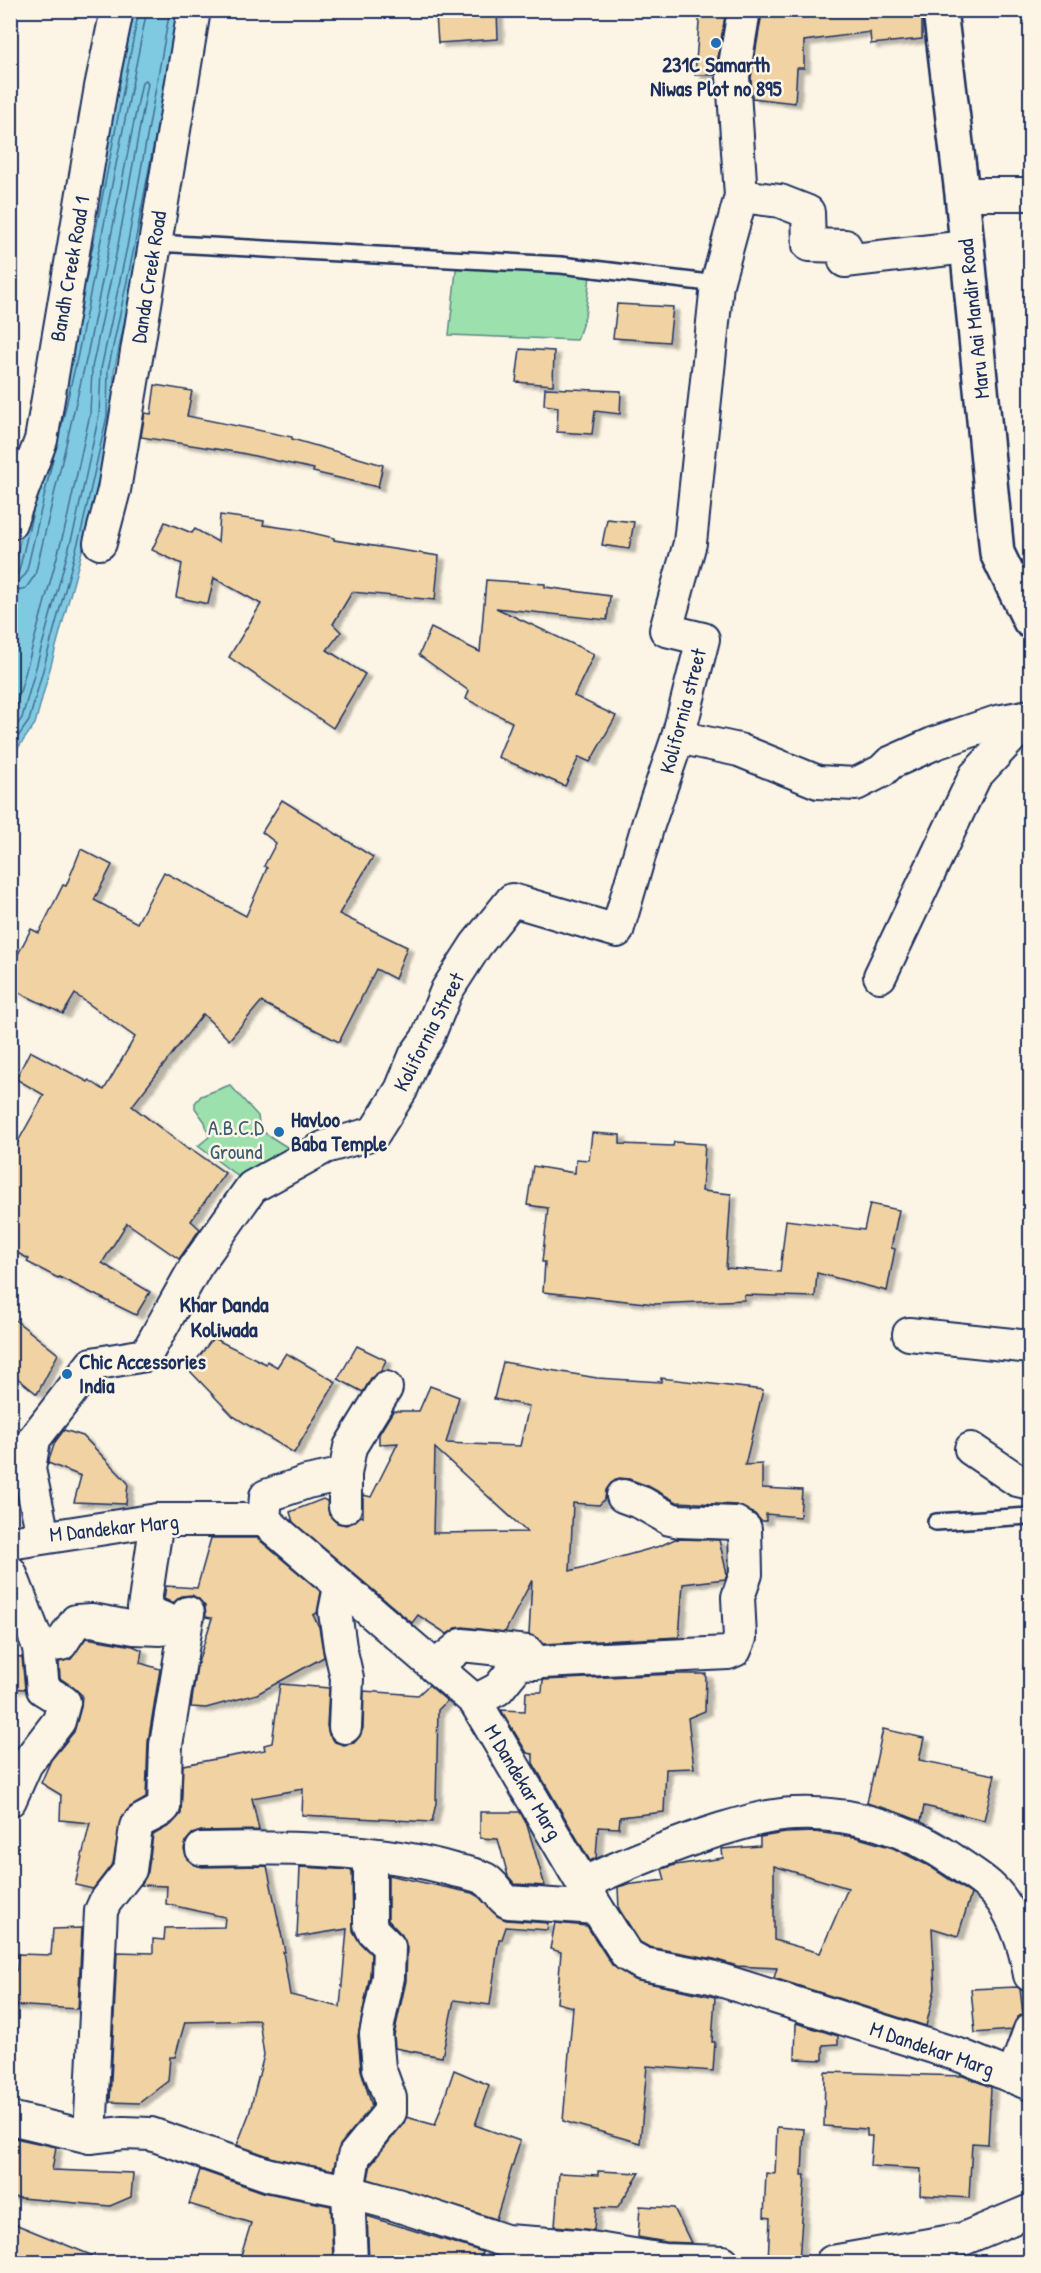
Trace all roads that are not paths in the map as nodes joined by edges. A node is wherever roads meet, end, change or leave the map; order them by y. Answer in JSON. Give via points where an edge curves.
{"nodes":[{"id":1,"x":117,"y":10,"type":"edge"},
{"id":2,"x":194,"y":10,"type":"edge"},
{"id":3,"x":744,"y":10,"type":"edge"},
{"id":4,"x":940,"y":10,"type":"edge"},
{"id":5,"x":962,"y":194,"type":"junction"},
{"id":6,"x":1030,"y":194,"type":"edge"},
{"id":7,"x":741,"y":196,"type":"junction"},
{"id":8,"x":155,"y":243,"type":"junction"},
{"id":9,"x":966,"y":247,"type":"junction"},
{"id":10,"x":717,"y":285,"type":"junction"},
{"id":11,"x":10,"y":523,"type":"edge"},
{"id":12,"x":100,"y":543,"type":"dead end"},
{"id":13,"x":1030,"y":621,"type":"edge"},
{"id":14,"x":1030,"y":716,"type":"edge"},
{"id":15,"x":678,"y":737,"type":"junction"},
{"id":16,"x":512,"y":900,"type":"joint"},
{"id":17,"x":880,"y":976,"type":"dead end"},
{"id":18,"x":909,"y":1334,"type":"dead end"},
{"id":19,"x":1030,"y":1347,"type":"edge"},
{"id":20,"x":386,"y":1388,"type":"dead end"},
{"id":21,"x":971,"y":1449,"type":"dead end"},
{"id":22,"x":345,"y":1473,"type":"junction"},
{"id":23,"x":1030,"y":1484,"type":"edge"},
{"id":24,"x":623,"y":1496,"type":"dead end"},
{"id":25,"x":345,"y":1507,"type":"dead end"},
{"id":26,"x":1030,"y":1516,"type":"edge"},
{"id":27,"x":157,"y":1520,"type":"junction"},
{"id":28,"x":264,"y":1520,"type":"junction"},
{"id":29,"x":936,"y":1522,"type":"dead end"},
{"id":30,"x":43,"y":1536,"type":"junction"},
{"id":31,"x":10,"y":1542,"type":"edge"},
{"id":32,"x":10,"y":1572,"type":"edge"},
{"id":33,"x":340,"y":1587,"type":"junction"},
{"id":34,"x":182,"y":1621,"type":"junction"},
{"id":35,"x":39,"y":1647,"type":"junction"},
{"id":36,"x":536,"y":1662,"type":"junction"},
{"id":37,"x":435,"y":1667,"type":"junction"},
{"id":38,"x":475,"y":1701,"type":"junction"},
{"id":39,"x":345,"y":1727,"type":"dead end"},
{"id":40,"x":10,"y":1800,"type":"edge"},
{"id":41,"x":202,"y":1849,"type":"dead end"},
{"id":42,"x":370,"y":1855,"type":"junction"},
{"id":43,"x":590,"y":1896,"type":"junction"},
{"id":44,"x":1030,"y":1975,"type":"edge"},
{"id":45,"x":1030,"y":2030,"type":"edge"},
{"id":46,"x":1022,"y":2081,"type":"edge"},
{"id":47,"x":10,"y":2118,"type":"edge"},
{"id":48,"x":90,"y":2137,"type":"junction"},
{"id":49,"x":348,"y":2192,"type":"junction"},
{"id":50,"x":1030,"y":2211,"type":"edge"},
{"id":51,"x":664,"y":2261,"type":"edge"},
{"id":52,"x":351,"y":2262,"type":"edge"},
{"id":53,"x":723,"y":2262,"type":"edge"},
{"id":54,"x":832,"y":2262,"type":"edge"}],
"edges":[{"from":1,"to":11,"type":"street","name":"Bandh Creek Road 1","via":[[41,440]]},
{"from":2,"to":8,"type":"street","name":"Danda Creek Road"},
{"from":3,"to":7,"type":"street","name":"Kolifornia street","via":[[733,77]]},
{"from":4,"to":5,"type":"street","name":"Maru Aai Mandir Road"},
{"from":5,"to":6,"type":"street"},
{"from":5,"to":9,"type":"street","name":"Maru Aai Mandir Road"},
{"from":7,"to":9,"type":"street","via":[[780,201],[808,212],[809,245],[845,246],[845,261]]},
{"from":7,"to":10,"type":"street","name":"Kolifornia street"},
{"from":8,"to":10,"type":"lane","via":[[561,265]]},
{"from":8,"to":12,"type":"street","name":"Danda Creek Road","via":[[114,490]]},
{"from":9,"to":13,"type":"street","name":"Maru Aai Mandir Road","via":[[998,554]]},
{"from":10,"to":15,"type":"street","name":"Kolifornia street","via":[[690,543],[666,630],[703,639]]},
{"from":14,"to":15,"type":"street","via":[[997,722],[935,743],[856,784],[818,782],[740,750]]},
{"from":14,"to":17,"type":"street","via":[[975,776]]},
{"from":15,"to":16,"type":"street","name":"Kolifornia street","via":[[617,931]]},
{"from":16,"to":30,"type":"street","name":"Kolifornia Street","via":[[447,990],[401,1090],[374,1133],[325,1147],[252,1187],[196,1266],[146,1355],[92,1364],[34,1439],[29,1469]]},
{"from":18,"to":19,"type":"street"},
{"from":20,"to":22,"type":"street","via":[[350,1447]]},
{"from":21,"to":23,"type":"street","via":[[1017,1480]]},
{"from":22,"to":25,"type":"street"},
{"from":22,"to":28,"type":"street","via":[[266,1496]]},
{"from":24,"to":36,"type":"street","via":[[670,1519],[736,1523],[745,1529],[746,1574],[738,1597],[740,1638],[735,1650]]},
{"from":26,"to":29,"type":"lane"},
{"from":27,"to":28,"type":"street","name":"M Dandekar Marg"},
{"from":27,"to":30,"type":"street","name":"M Dandekar Marg"},
{"from":27,"to":34,"type":"street","via":[[144,1608]]},
{"from":28,"to":33,"type":"street","name":"M Dandekar Marg"},
{"from":30,"to":31,"type":"street","name":"M Dandekar Marg"},
{"from":32,"to":35,"type":"street"},
{"from":33,"to":37,"type":"street","name":"M Dandekar Marg"},
{"from":33,"to":39,"type":"street","via":[[335,1612],[347,1678]]},
{"from":34,"to":35,"type":"street","via":[[161,1629],[76,1621],[61,1644]]},
{"from":34,"to":48,"type":"street","via":[[166,1745],[164,1807],[158,1814],[138,1822],[130,1870],[101,1911]]},
{"from":35,"to":40,"type":"street","via":[[43,1689],[64,1702],[59,1722],[26,1764]]},
{"from":36,"to":37,"type":"street","via":[[527,1652],[467,1645],[457,1647]]},
{"from":36,"to":38,"type":"street","via":[[518,1665],[498,1689]]},
{"from":37,"to":38,"type":"street","name":"M Dandekar Marg"},
{"from":38,"to":43,"type":"street","name":"M Dandekar Marg"},
{"from":41,"to":42,"type":"street","via":[[267,1847]]},
{"from":42,"to":43,"type":"street","via":[[428,1862],[480,1877],[508,1902]]},
{"from":42,"to":49,"type":"street","via":[[370,1924],[389,1947],[388,1977],[376,2034],[379,2068],[390,2098],[390,2112],[354,2156]]},
{"from":43,"to":44,"type":"street","via":[[636,1859],[757,1819],[794,1814],[854,1817],[907,1834],[939,1850],[991,1886],[1017,1924]]},
{"from":43,"to":46,"type":"street","name":"M Dandekar Marg","via":[[627,1955],[643,1964],[711,1977],[962,2056]]},
{"from":45,"to":46,"type":"street"},
{"from":47,"to":48,"type":"street"},
{"from":48,"to":49,"type":"street","via":[[151,2134],[269,2175]]},
{"from":49,"to":51,"type":"street","via":[[506,2241],[579,2246]]},
{"from":49,"to":52,"type":"street"},
{"from":50,"to":54,"type":"street","via":[[963,2239]]},
{"from":51,"to":53,"type":"street"}]}
